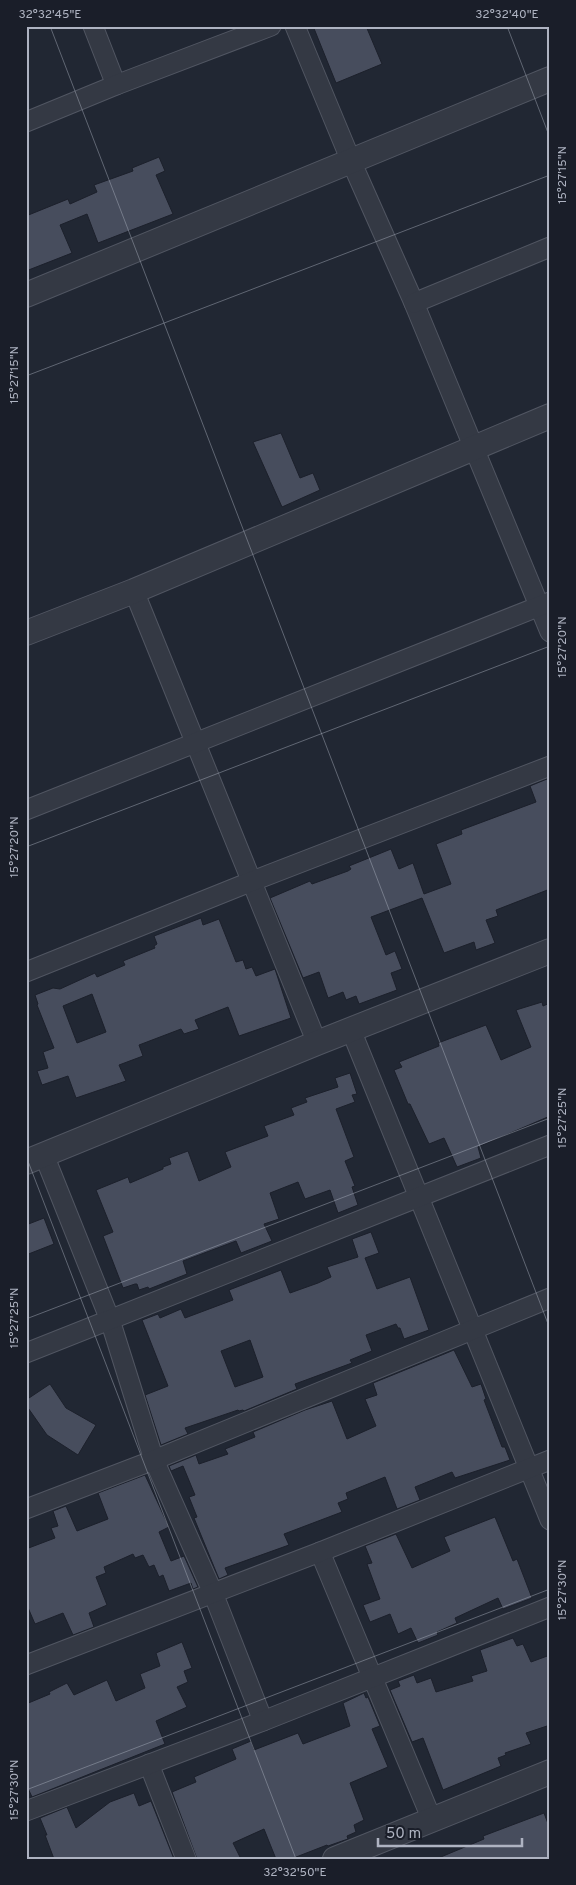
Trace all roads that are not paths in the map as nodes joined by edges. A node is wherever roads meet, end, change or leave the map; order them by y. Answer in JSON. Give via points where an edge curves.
{"nodes":[{"id":1,"x":93,"y":26,"type":"edge"},
{"id":2,"x":271,"y":26,"type":"edge"},
{"id":3,"x":295,"y":26,"type":"edge"},
{"id":4,"x":550,"y":79,"type":"edge"},
{"id":5,"x":116,"y":85,"type":"junction"},
{"id":6,"x":26,"y":122,"type":"edge"},
{"id":7,"x":351,"y":161,"type":"junction"},
{"id":8,"x":550,"y":247,"type":"edge"},
{"id":9,"x":26,"y":295,"type":"edge"},
{"id":10,"x":414,"y":303,"type":"junction"},
{"id":11,"x":550,"y":416,"type":"edge"},
{"id":12,"x":473,"y":447,"type":"junction"},
{"id":13,"x":134,"y":591,"type":"junction"},
{"id":14,"x":545,"y":604,"type":"edge"},
{"id":15,"x":550,"y":632,"type":"edge"},
{"id":16,"x":26,"y":633,"type":"edge"},
{"id":17,"x":195,"y":742,"type":"junction"},
{"id":18,"x":550,"y":766,"type":"edge"},
{"id":19,"x":26,"y":810,"type":"edge"},
{"id":20,"x":250,"y":882,"type":"junction"},
{"id":21,"x":550,"y":951,"type":"edge"},
{"id":22,"x":26,"y":972,"type":"edge"},
{"id":23,"x":351,"y":1030,"type":"junction"},
{"id":24,"x":317,"y":1044,"type":"junction"},
{"id":25,"x":550,"y":1145,"type":"edge"},
{"id":26,"x":35,"y":1158,"type":"edge"},
{"id":27,"x":419,"y":1197,"type":"junction"},
{"id":28,"x":550,"y":1298,"type":"edge"},
{"id":29,"x":110,"y":1320,"type":"junction"},
{"id":30,"x":472,"y":1329,"type":"junction"},
{"id":31,"x":26,"y":1353,"type":"edge"},
{"id":32,"x":154,"y":1460,"type":"junction"},
{"id":33,"x":550,"y":1460,"type":"edge"},
{"id":34,"x":528,"y":1468,"type":"junction"},
{"id":35,"x":26,"y":1509,"type":"edge"},
{"id":36,"x":550,"y":1520,"type":"edge"},
{"id":37,"x":320,"y":1552,"type":"junction"},
{"id":38,"x":213,"y":1593,"type":"junction"},
{"id":39,"x":550,"y":1607,"type":"edge"},
{"id":40,"x":26,"y":1665,"type":"edge"},
{"id":41,"x":372,"y":1677,"type":"junction"},
{"id":42,"x":263,"y":1722,"type":"junction"},
{"id":43,"x":149,"y":1764,"type":"junction"},
{"id":44,"x":550,"y":1772,"type":"edge"},
{"id":45,"x":26,"y":1812,"type":"edge"},
{"id":46,"x":432,"y":1820,"type":"junction"},
{"id":47,"x":186,"y":1859,"type":"edge"},
{"id":48,"x":335,"y":1859,"type":"edge"}],
"edges":[{"from":1,"to":5,"type":"street"},
{"from":2,"to":5,"type":"street"},
{"from":3,"to":7,"type":"street"},
{"from":4,"to":7,"type":"street"},
{"from":5,"to":6,"type":"street"},
{"from":7,"to":9,"type":"street"},
{"from":7,"to":10,"type":"street"},
{"from":8,"to":10,"type":"street"},
{"from":10,"to":12,"type":"street"},
{"from":11,"to":12,"type":"street"},
{"from":12,"to":13,"type":"street"},
{"from":12,"to":14,"type":"street"},
{"from":13,"to":16,"type":"street"},
{"from":13,"to":17,"type":"street"},
{"from":14,"to":15,"type":"street"},
{"from":14,"to":17,"type":"street"},
{"from":17,"to":19,"type":"street"},
{"from":17,"to":20,"type":"street"},
{"from":18,"to":20,"type":"street"},
{"from":20,"to":22,"type":"street"},
{"from":20,"to":24,"type":"street"},
{"from":21,"to":23,"type":"street"},
{"from":23,"to":24,"type":"street"},
{"from":23,"to":27,"type":"street"},
{"from":24,"to":26,"type":"street"},
{"from":25,"to":27,"type":"street"},
{"from":26,"to":29,"type":"street"},
{"from":27,"to":29,"type":"street"},
{"from":27,"to":30,"type":"street"},
{"from":28,"to":30,"type":"street"},
{"from":29,"to":31,"type":"street"},
{"from":29,"to":32,"type":"street"},
{"from":30,"to":32,"type":"street"},
{"from":30,"to":34,"type":"street"},
{"from":32,"to":35,"type":"street"},
{"from":32,"to":38,"type":"street"},
{"from":33,"to":34,"type":"street"},
{"from":34,"to":36,"type":"street"},
{"from":34,"to":37,"type":"street"},
{"from":37,"to":38,"type":"street"},
{"from":37,"to":41,"type":"street"},
{"from":38,"to":40,"type":"street"},
{"from":38,"to":42,"type":"street"},
{"from":39,"to":41,"type":"street"},
{"from":41,"to":42,"type":"street"},
{"from":41,"to":46,"type":"street"},
{"from":42,"to":43,"type":"street"},
{"from":43,"to":45,"type":"street"},
{"from":43,"to":47,"type":"street"},
{"from":44,"to":46,"type":"street"},
{"from":46,"to":48,"type":"street"}]}
